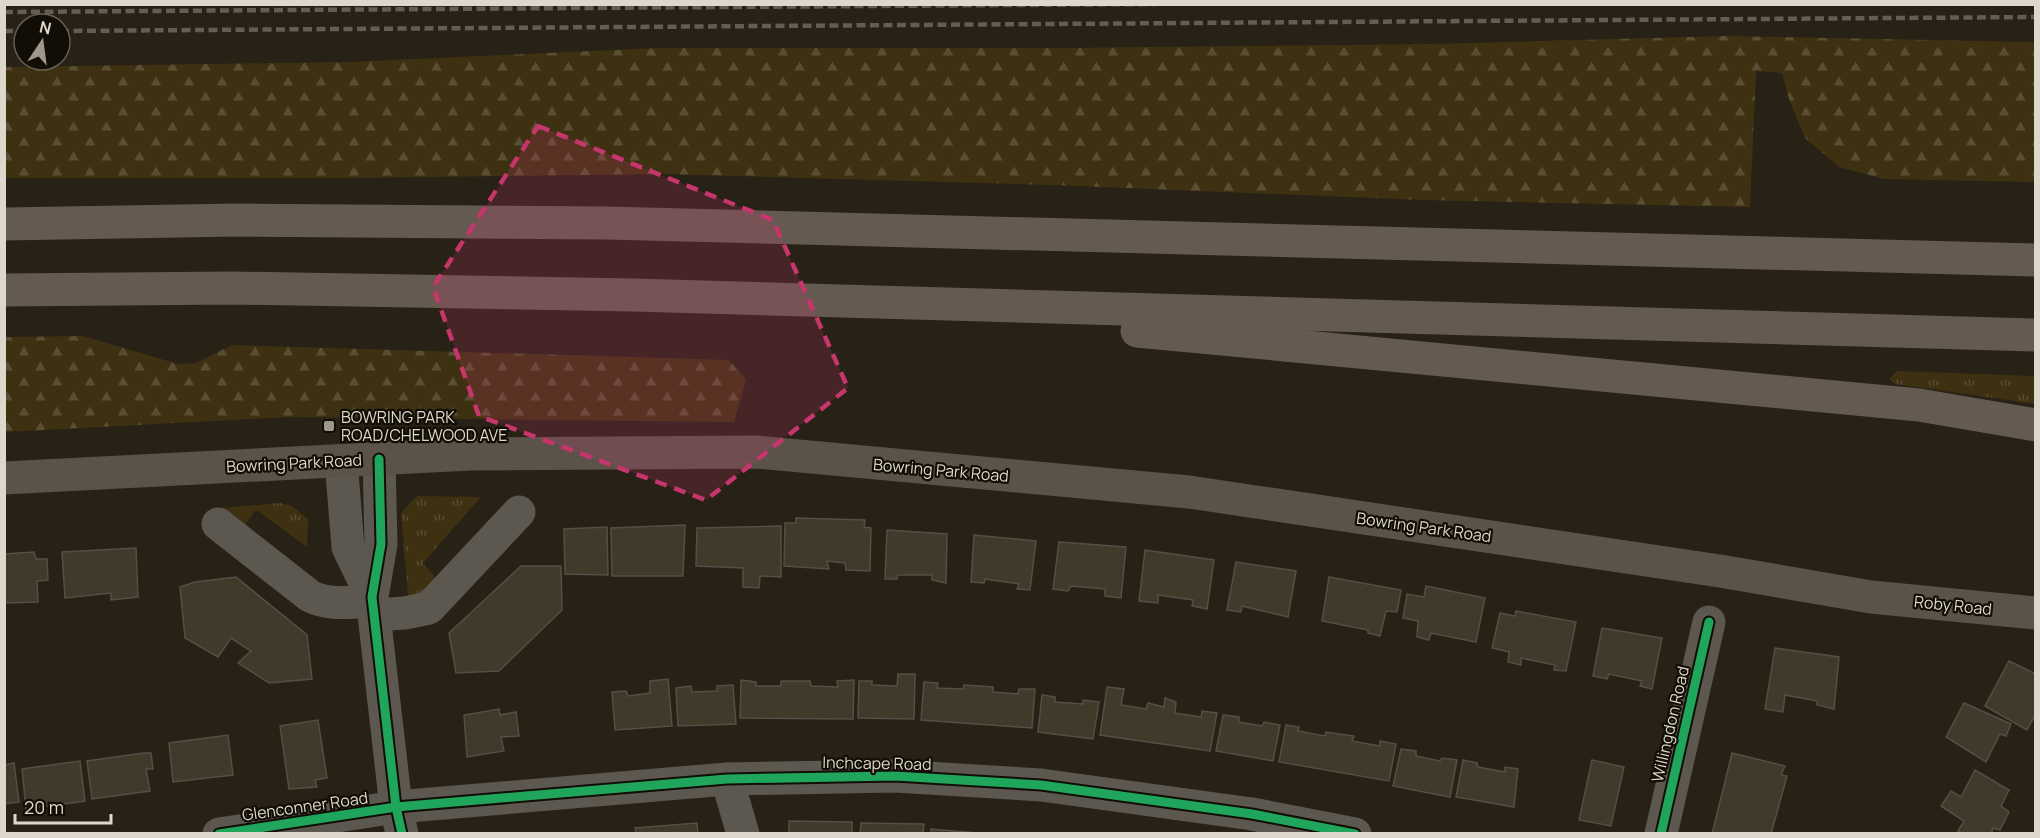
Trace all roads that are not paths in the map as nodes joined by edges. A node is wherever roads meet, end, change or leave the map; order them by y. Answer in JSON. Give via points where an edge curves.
{"nodes":[{"id":1,"x":4,"y":224,"type":"edge"},
{"id":2,"x":2036,"y":260,"type":"edge"},
{"id":3,"x":4,"y":290,"type":"edge"},
{"id":4,"x":833,"y":302,"type":"junction"},
{"id":5,"x":2036,"y":335,"type":"edge"},
{"id":6,"x":2036,"y":425,"type":"edge"},
{"id":7,"x":379,"y":459,"type":"junction"},
{"id":8,"x":341,"y":461,"type":"junction"},
{"id":9,"x":4,"y":478,"type":"edge"},
{"id":10,"x":519,"y":512,"type":"dead end"},
{"id":11,"x":218,"y":524,"type":"dead end"},
{"id":12,"x":1871,"y":597,"type":"joint"},
{"id":13,"x":373,"y":605,"type":"junction"},
{"id":14,"x":2036,"y":613,"type":"edge"},
{"id":15,"x":1708,"y":622,"type":"dead end"},
{"id":16,"x":727,"y":778,"type":"junction"},
{"id":17,"x":399,"y":820,"type":"edge"},
{"id":18,"x":1250,"y":824,"type":"edge"},
{"id":19,"x":219,"y":834,"type":"edge"},
{"id":20,"x":743,"y":834,"type":"edge"},
{"id":21,"x":1355,"y":834,"type":"edge"},
{"id":22,"x":1661,"y":834,"type":"edge"}],
"edges":[{"from":1,"to":2,"type":"highway","via":[[238,220],[606,223]]},
{"from":3,"to":4,"type":"highway","via":[[256,288]]},
{"from":4,"to":5,"type":"highway"},
{"from":4,"to":6,"type":"highway","via":[[1919,405]]},
{"from":7,"to":8,"type":"main road","name":"Bowring Park Road"},
{"from":7,"to":12,"type":"main road","name":"Bowring Park Road","via":[[470,454],[756,452],[1049,479],[1189,492]]},
{"from":7,"to":13,"type":"street","via":[[381,544]]},
{"from":8,"to":9,"type":"main road","name":"Bowring Park Road"},
{"from":8,"to":13,"type":"street","via":[[348,547]]},
{"from":10,"to":13,"type":"street","via":[[429,608],[420,611]]},
{"from":11,"to":13,"type":"street","via":[[317,600]]},
{"from":12,"to":14,"type":"main road","name":"Roby Road"},
{"from":13,"to":17,"type":"street"},
{"from":15,"to":22,"type":"street","name":"Willingdon Road"},
{"from":16,"to":17,"type":"street","name":"Inchcape Road"},
{"from":16,"to":18,"type":"street","name":"Inchcape Road","via":[[895,777],[1041,785]]},
{"from":16,"to":20,"type":"street"},
{"from":17,"to":19,"type":"street","name":"Glenconner Road"},
{"from":18,"to":21,"type":"street","name":"Inchcape Road"}]}
